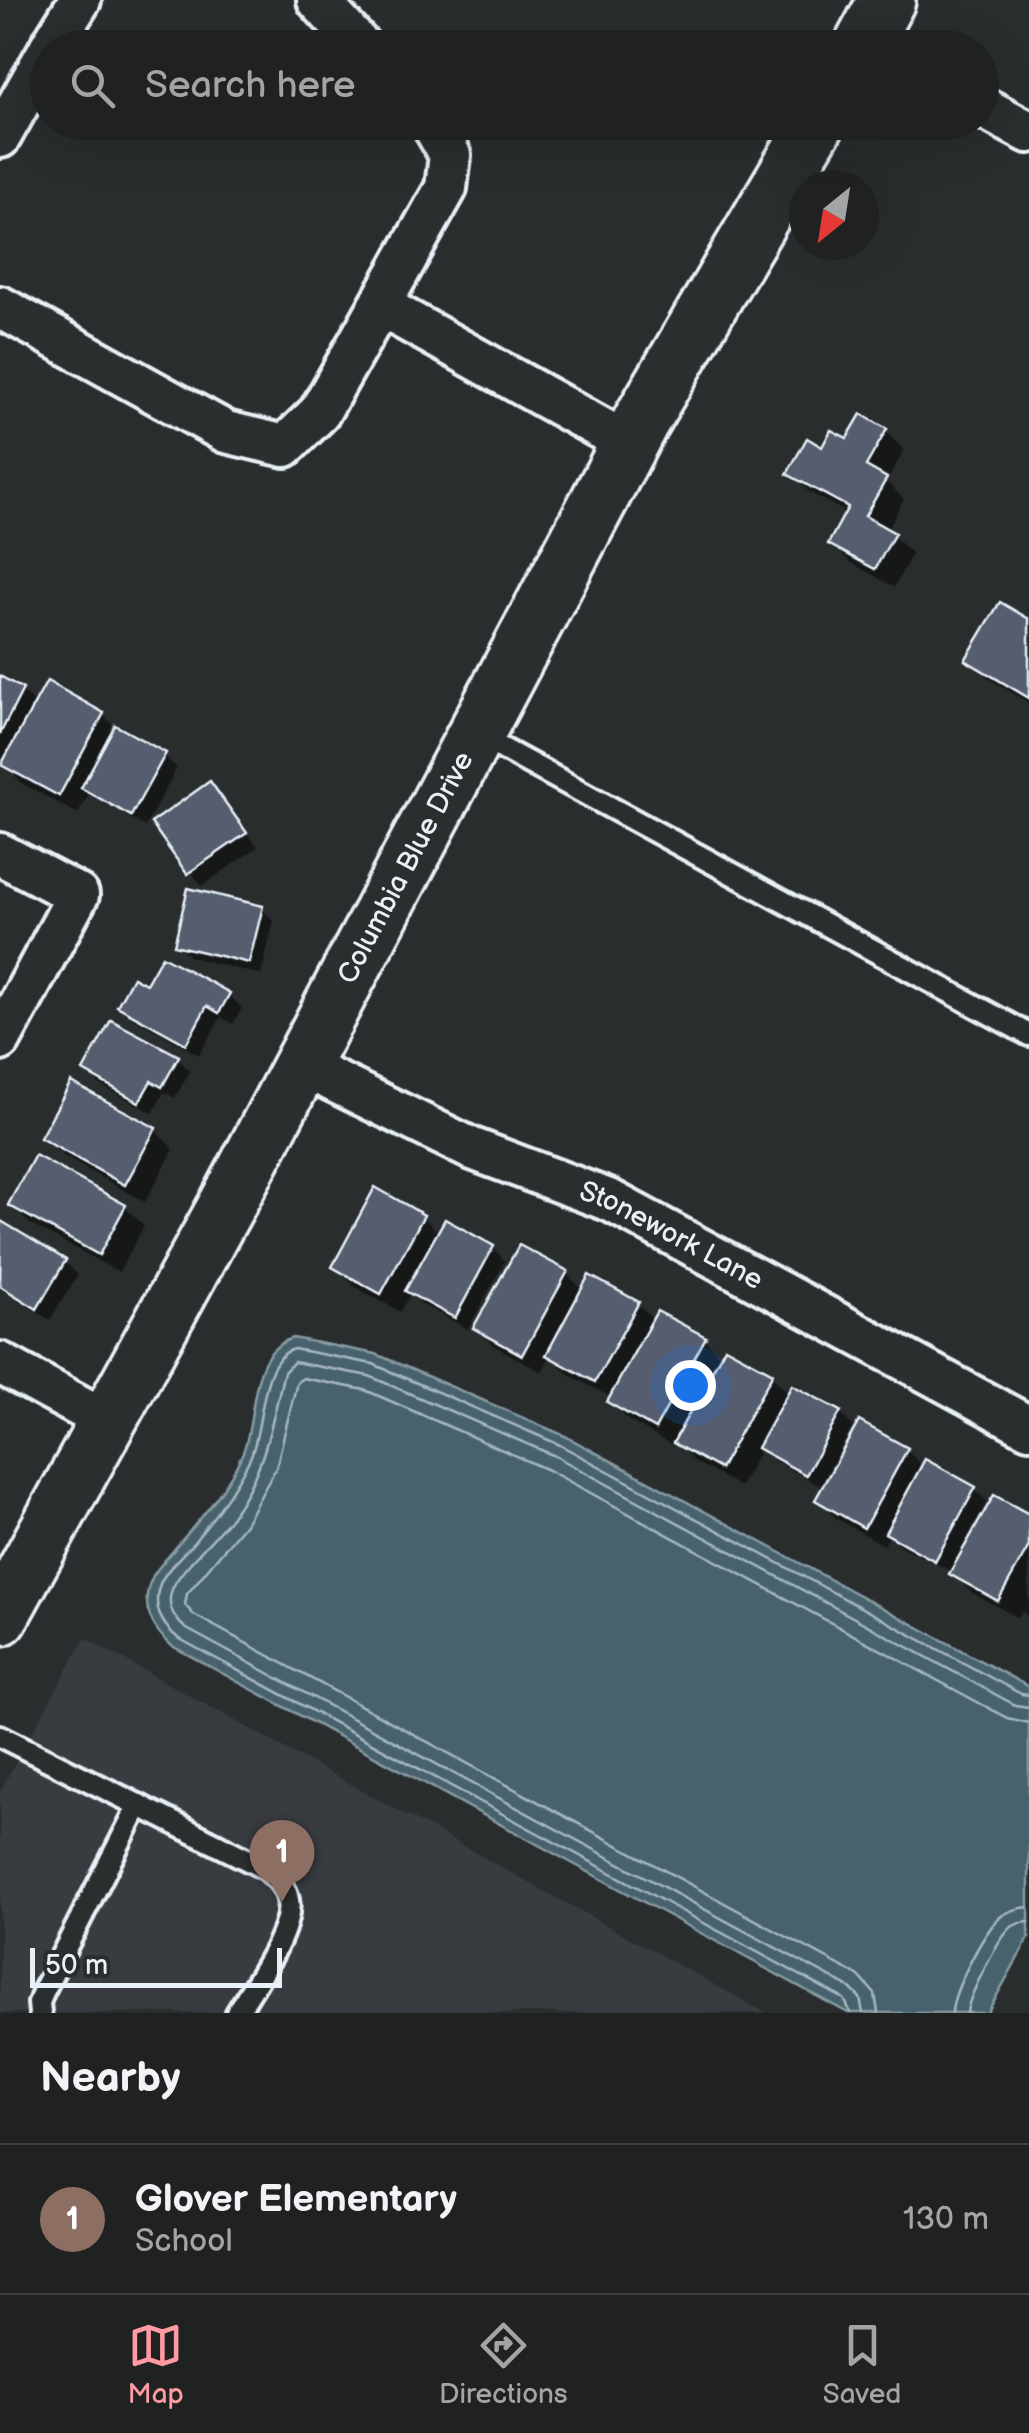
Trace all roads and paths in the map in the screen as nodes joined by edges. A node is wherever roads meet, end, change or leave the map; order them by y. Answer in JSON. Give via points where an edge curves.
{"nodes":[{"id":1,"x":80,"y":0,"type":"edge"},
{"id":2,"x":318,"y":0,"type":"edge"},
{"id":3,"x":61,"y":30,"type":"edge"},
{"id":4,"x":346,"y":30,"type":"edge"},
{"id":5,"x":30,"y":84,"type":"edge"},
{"id":6,"x":999,"y":116,"type":"edge"},
{"id":7,"x":1029,"y":132,"type":"edge"},
{"id":8,"x":0,"y":137,"type":"edge"},
{"id":9,"x":441,"y":140,"type":"edge"},
{"id":10,"x":806,"y":140,"type":"edge"},
{"id":11,"x":381,"y":306,"type":"junction"},
{"id":12,"x":0,"y":307,"type":"edge"},
{"id":13,"x":629,"y":444,"type":"junction"},
{"id":14,"x":477,"y":735,"type":"junction"},
{"id":15,"x":0,"y":854,"type":"edge"},
{"id":16,"x":1029,"y":1035,"type":"edge"},
{"id":17,"x":0,"y":1040,"type":"edge"},
{"id":18,"x":301,"y":1064,"type":"junction"},
{"id":19,"x":0,"y":1363,"type":"edge"},
{"id":20,"x":106,"y":1420,"type":"junction"},
{"id":21,"x":1029,"y":1427,"type":"edge"},
{"id":22,"x":0,"y":1617,"type":"edge"},
{"id":23,"x":0,"y":1736,"type":"edge"},
{"id":24,"x":139,"y":1806,"type":"junction"},
{"id":25,"x":40,"y":2013,"type":"edge"},
{"id":26,"x":238,"y":2013,"type":"edge"}],
"edges":[{"from":1,"to":3,"type":"street"},
{"from":2,"to":4,"type":"street"},
{"from":5,"to":8,"type":"street"},
{"from":6,"to":7,"type":"street"},
{"from":9,"to":11,"type":"street","via":[[450,155],[446,188]]},
{"from":10,"to":13,"type":"street","name":"Columbia Blue Drive"},
{"from":11,"to":12,"type":"street","via":[[319,413],[285,446],[226,432]]},
{"from":11,"to":13,"type":"street"},
{"from":13,"to":14,"type":"street","name":"Columbia Blue Drive"},
{"from":14,"to":16,"type":"lane"},
{"from":14,"to":18,"type":"street","name":"Columbia Blue Drive"},
{"from":15,"to":17,"type":"street","via":[[78,895]]},
{"from":18,"to":20,"type":"street","name":"Columbia Blue Drive"},
{"from":18,"to":21,"type":"street","name":"Stonework Lane","via":[[470,1148],[611,1201]]},
{"from":19,"to":20,"type":"street"},
{"from":20,"to":22,"type":"street","name":"Columbia Blue Drive"},
{"from":23,"to":24,"type":"lane"},
{"from":24,"to":25,"type":"lane","via":[[43,1992]]},
{"from":24,"to":26,"type":"lane","via":[[280,1882],[288,1899],[284,1931]]}]}
